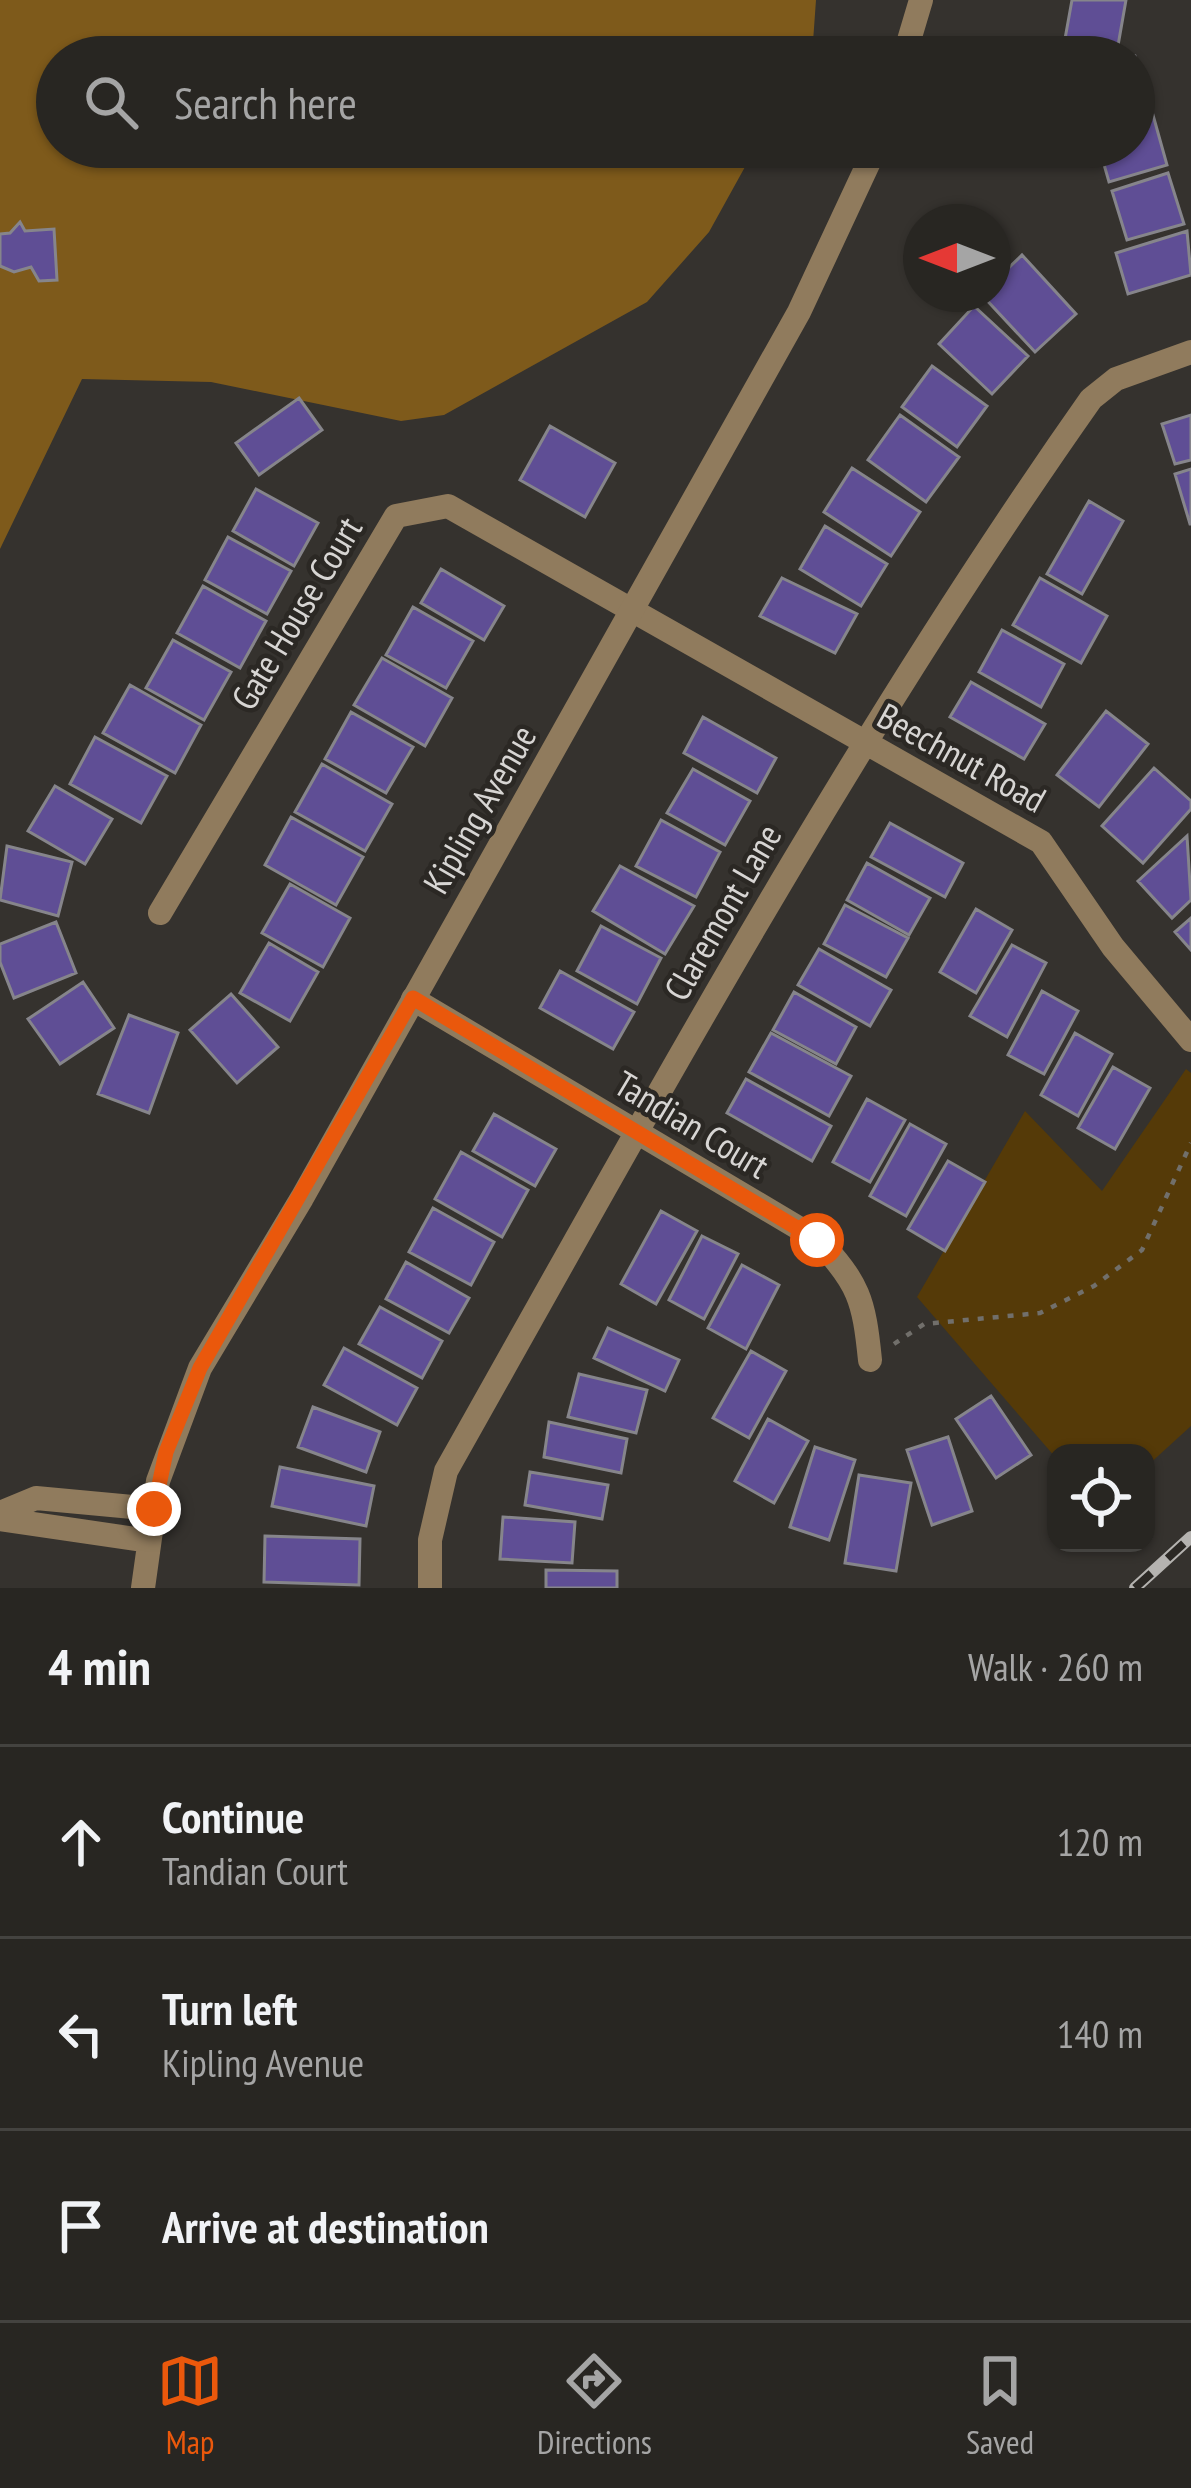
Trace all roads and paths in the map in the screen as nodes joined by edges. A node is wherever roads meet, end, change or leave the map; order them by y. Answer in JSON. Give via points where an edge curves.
{"nodes":[{"id":1,"x":922,"y":0,"type":"edge"},
{"id":2,"x":911,"y":36,"type":"edge"},
{"id":3,"x":866,"y":168,"type":"edge"},
{"id":4,"x":1191,"y":352,"type":"edge"},
{"id":5,"x":632,"y":612,"type":"junction"},
{"id":6,"x":861,"y":743,"type":"junction"},
{"id":7,"x":160,"y":913,"type":"dead end"},
{"id":8,"x":413,"y":998,"type":"junction"},
{"id":9,"x":1191,"y":1040,"type":"edge"},
{"id":10,"x":636,"y":1135,"type":"junction"},
{"id":11,"x":1191,"y":1143,"type":"edge"},
{"id":12,"x":870,"y":1360,"type":"joint"},
{"id":13,"x":154,"y":1509,"type":"junction"},
{"id":14,"x":0,"y":1516,"type":"edge"},
{"id":15,"x":149,"y":1541,"type":"junction"},
{"id":16,"x":142,"y":1588,"type":"edge"},
{"id":17,"x":430,"y":1588,"type":"edge"}],
"edges":[{"from":1,"to":2,"type":"street"},
{"from":3,"to":5,"type":"street","name":"Kipling Avenue","via":[[799,312]]},
{"from":4,"to":6,"type":"street","name":"Claremont Lane","via":[[1116,379],[1091,399]]},
{"from":5,"to":6,"type":"street","name":"Beechnut Road"},
{"from":5,"to":7,"type":"street","name":"Gate House Court","via":[[448,506],[396,516]]},
{"from":5,"to":8,"type":"street","name":"Kipling Avenue"},
{"from":6,"to":9,"type":"street","name":"Beechnut Road","via":[[1041,842],[1113,947]]},
{"from":6,"to":10,"type":"street","name":"Claremont Lane"},
{"from":8,"to":10,"type":"street","name":"Tandian Court"},
{"from":8,"to":13,"type":"street","name":"Kipling Avenue","via":[[200,1368],[166,1452]]},
{"from":10,"to":12,"type":"street","name":"Tandian Court","via":[[817,1240],[864,1298]]},
{"from":10,"to":17,"type":"street","name":"Claremont Lane","via":[[446,1471],[430,1540]]},
{"from":11,"to":12,"type":"path","via":[[1142,1250],[1094,1286],[1040,1313],[924,1324]]},
{"from":13,"to":14,"type":"street","via":[[36,1498]]},
{"from":13,"to":15,"type":"street","name":"Kipling Avenue"},
{"from":14,"to":15,"type":"street"},
{"from":15,"to":16,"type":"street","name":"Kipling Avenue"}]}
